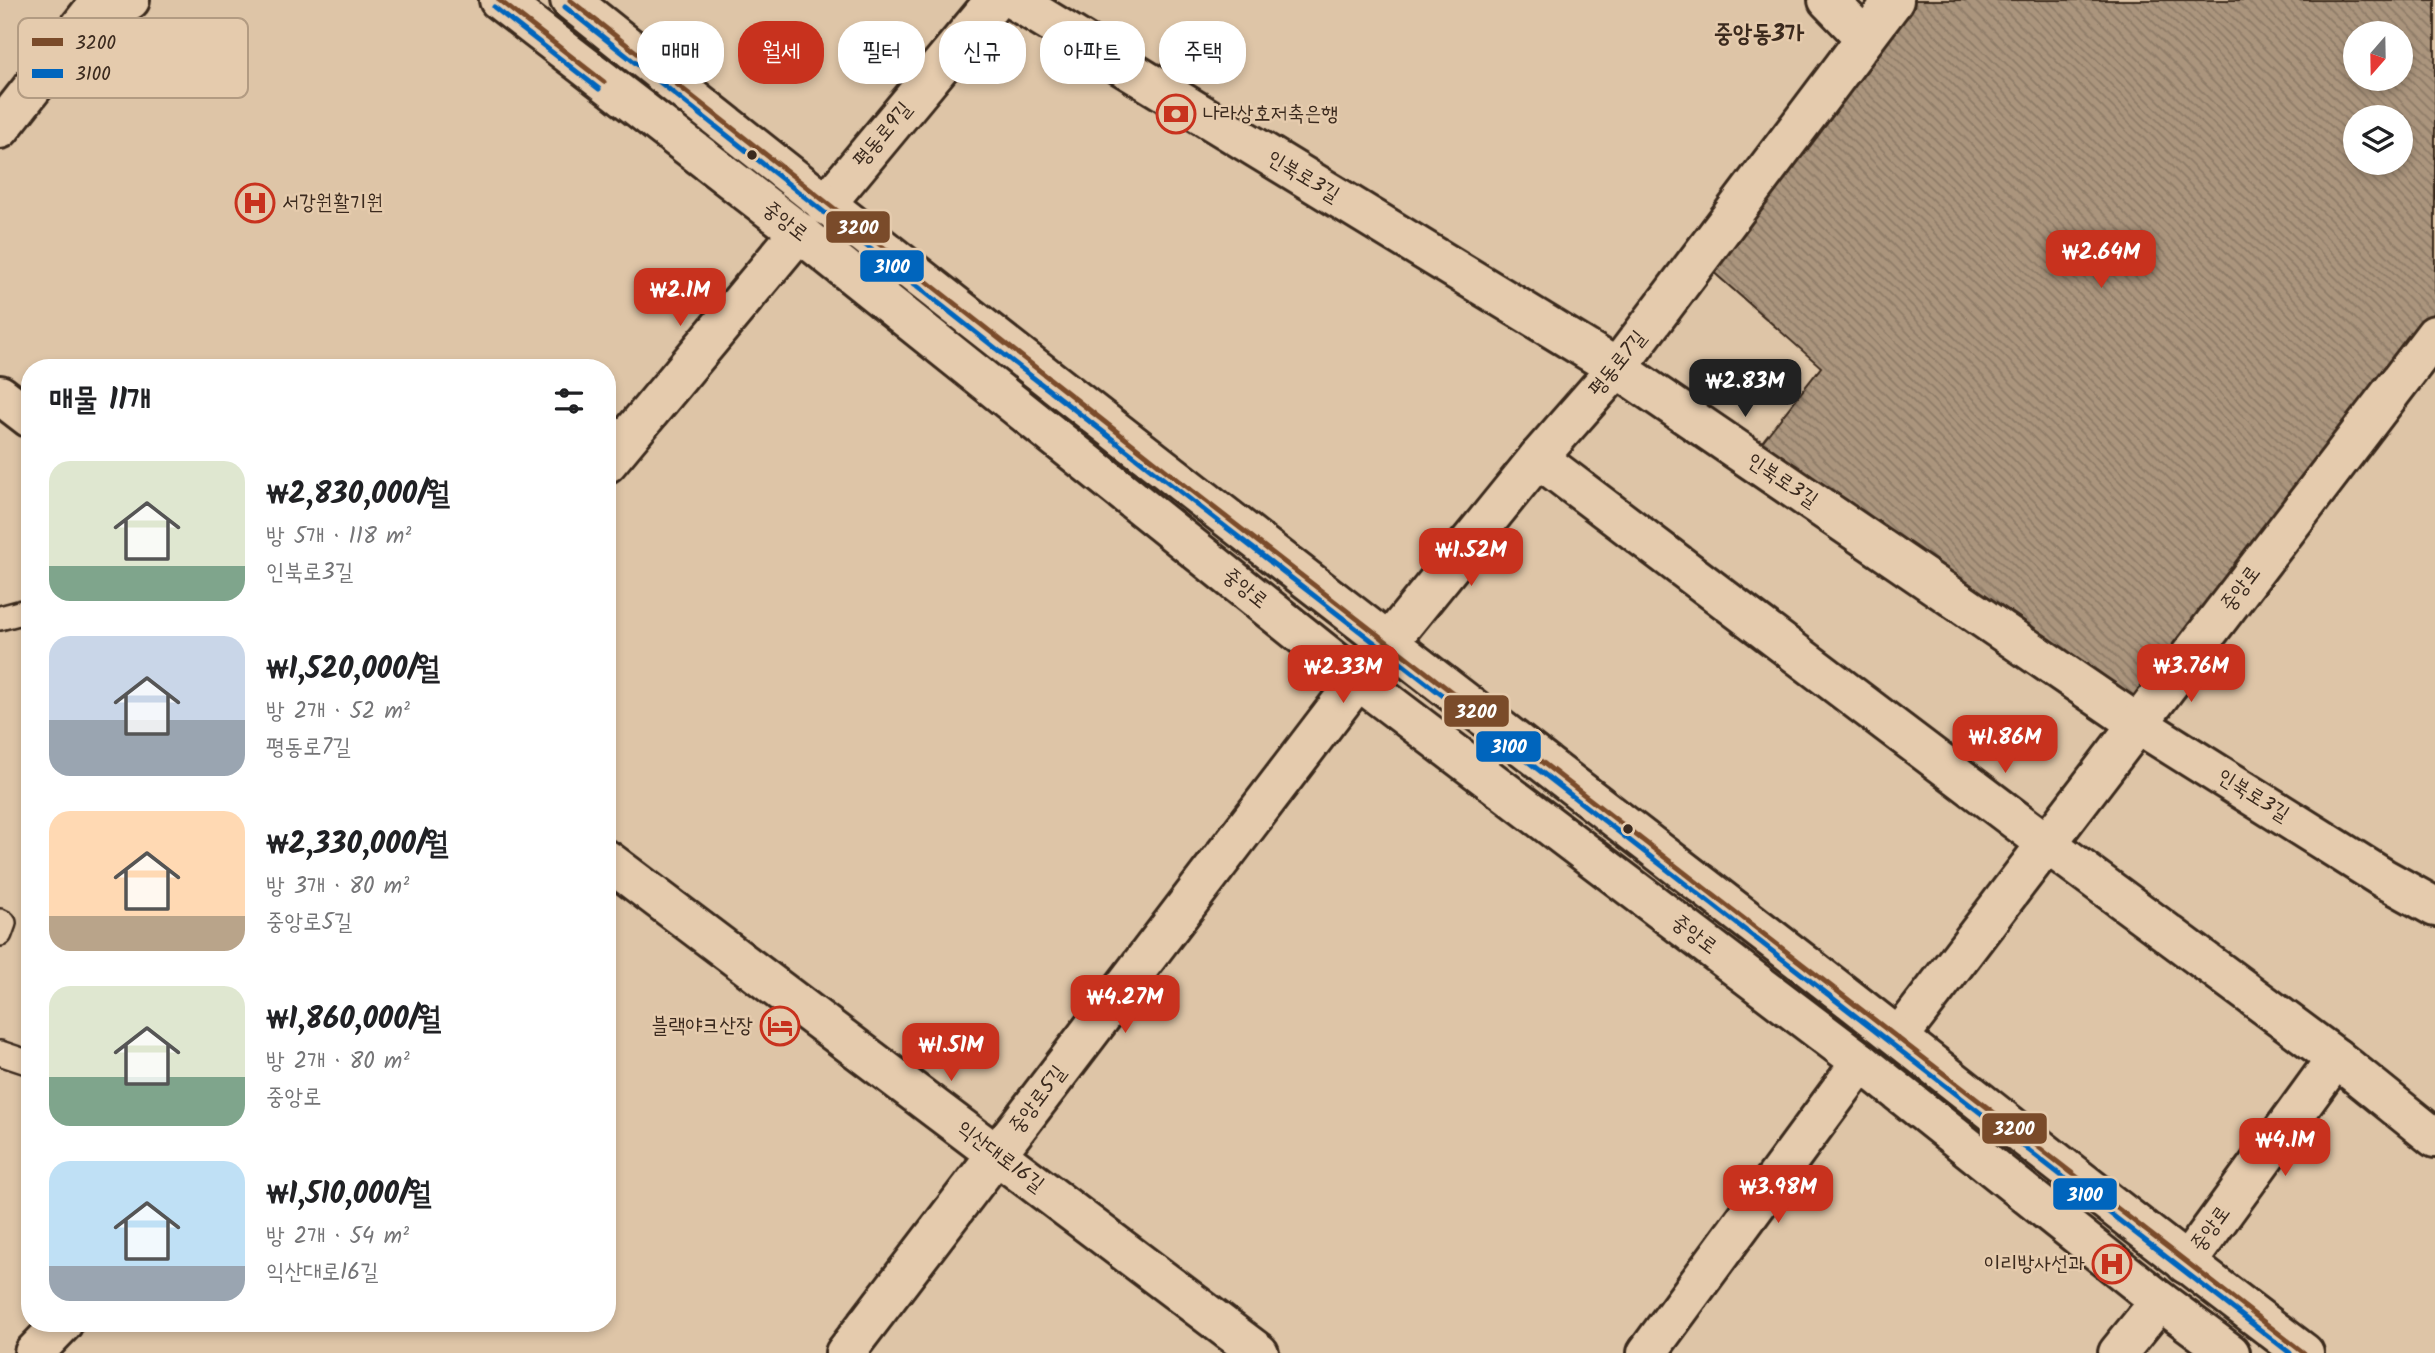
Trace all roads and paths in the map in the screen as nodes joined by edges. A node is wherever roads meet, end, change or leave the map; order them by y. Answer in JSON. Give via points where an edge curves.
{"nodes":[{"id":1,"x":130,"y":0,"type":"edge"},
{"id":2,"x":499,"y":0,"type":"edge"},
{"id":3,"x":570,"y":0,"type":"edge"},
{"id":4,"x":995,"y":0,"type":"edge"},
{"id":5,"x":1014,"y":0,"type":"edge"},
{"id":6,"x":1828,"y":0,"type":"edge"},
{"id":7,"x":1894,"y":0,"type":"edge"},
{"id":8,"x":96,"y":5,"type":"edge"},
{"id":9,"x":1865,"y":38,"type":"junction"},
{"id":10,"x":24,"y":98,"type":"edge"},
{"id":11,"x":0,"y":129,"type":"edge"},
{"id":12,"x":825,"y":205,"type":"junction"},
{"id":13,"x":799,"y":232,"type":"junction"},
{"id":14,"x":2435,"y":335,"type":"edge"},
{"id":15,"x":1617,"y":368,"type":"junction"},
{"id":16,"x":0,"y":395,"type":"edge"},
{"id":17,"x":21,"y":411,"type":"edge"},
{"id":18,"x":616,"y":452,"type":"edge"},
{"id":19,"x":1538,"y":458,"type":"junction"},
{"id":20,"x":21,"y":612,"type":"edge"},
{"id":21,"x":0,"y":618,"type":"edge"},
{"id":22,"x":1388,"y":643,"type":"junction"},
{"id":23,"x":1358,"y":680,"type":"junction"},
{"id":24,"x":2138,"y":724,"type":"junction"},
{"id":25,"x":2046,"y":843,"type":"junction"},
{"id":26,"x":616,"y":867,"type":"edge"},
{"id":27,"x":2435,"y":907,"type":"edge"},
{"id":28,"x":0,"y":921,"type":"edge"},
{"id":29,"x":0,"y":934,"type":"edge"},
{"id":30,"x":1899,"y":1037,"type":"junction"},
{"id":31,"x":0,"y":1053,"type":"edge"},
{"id":32,"x":2336,"y":1058,"type":"junction"},
{"id":33,"x":21,"y":1060,"type":"edge"},
{"id":34,"x":1861,"y":1062,"type":"junction"},
{"id":35,"x":2435,"y":1138,"type":"edge"},
{"id":36,"x":997,"y":1154,"type":"junction"},
{"id":37,"x":2186,"y":1264,"type":"junction"},
{"id":38,"x":2160,"y":1301,"type":"junction"},
{"id":39,"x":54,"y":1332,"type":"edge"},
{"id":40,"x":34,"y":1353,"type":"edge"},
{"id":41,"x":845,"y":1353,"type":"edge"},
{"id":42,"x":1259,"y":1353,"type":"edge"},
{"id":43,"x":1647,"y":1353,"type":"edge"},
{"id":44,"x":2118,"y":1353,"type":"edge"},
{"id":45,"x":2230,"y":1353,"type":"edge"},
{"id":46,"x":2304,"y":1353,"type":"edge"}],
"edges":[{"from":1,"to":8,"type":"street"},
{"from":2,"to":13,"type":"street","name":"중앙로"},
{"from":3,"to":12,"type":"street","name":"중앙로"},
{"from":4,"to":12,"type":"street","name":"평동로9길"},
{"from":5,"to":15,"type":"street","name":"인북로3길"},
{"from":6,"to":9,"type":"street"},
{"from":7,"to":9,"type":"street","name":"평동로7길"},
{"from":9,"to":15,"type":"street","name":"평동로7길"},
{"from":10,"to":11,"type":"street"},
{"from":12,"to":22,"type":"street","name":"중앙로"},
{"from":13,"to":18,"type":"street"},
{"from":13,"to":23,"type":"street","name":"중앙로"},
{"from":14,"to":24,"type":"street","name":"중앙로"},
{"from":15,"to":19,"type":"street","name":"평동로7길"},
{"from":15,"to":24,"type":"street","name":"인북로3길"},
{"from":16,"to":17,"type":"street"},
{"from":19,"to":22,"type":"street","name":"평동로7길"},
{"from":19,"to":25,"type":"street"},
{"from":20,"to":21,"type":"lane"},
{"from":22,"to":23,"type":"street","name":"평동로7길"},
{"from":22,"to":30,"type":"street","name":"중앙로"},
{"from":23,"to":34,"type":"street","name":"중앙로"},
{"from":23,"to":36,"type":"street","name":"중앙로5길"},
{"from":24,"to":25,"type":"street","name":"중앙로"},
{"from":24,"to":27,"type":"street","name":"인북로3길"},
{"from":25,"to":30,"type":"street","name":"중앙로"},
{"from":25,"to":32,"type":"street"},
{"from":26,"to":36,"type":"street","name":"익산대로16길"},
{"from":28,"to":29,"type":"lane","via":[[4,923]]},
{"from":30,"to":37,"type":"street","name":"중앙로"},
{"from":31,"to":33,"type":"lane"},
{"from":32,"to":35,"type":"street"},
{"from":32,"to":37,"type":"street","name":"중앙로"},
{"from":34,"to":38,"type":"street","name":"중앙로"},
{"from":34,"to":43,"type":"street"},
{"from":36,"to":41,"type":"street","name":"중앙로5길"},
{"from":36,"to":42,"type":"street","name":"익산대로16길"},
{"from":37,"to":46,"type":"street","name":"중앙로"},
{"from":38,"to":44,"type":"street"},
{"from":38,"to":45,"type":"street","name":"중앙로"},
{"from":39,"to":40,"type":"street"}]}
